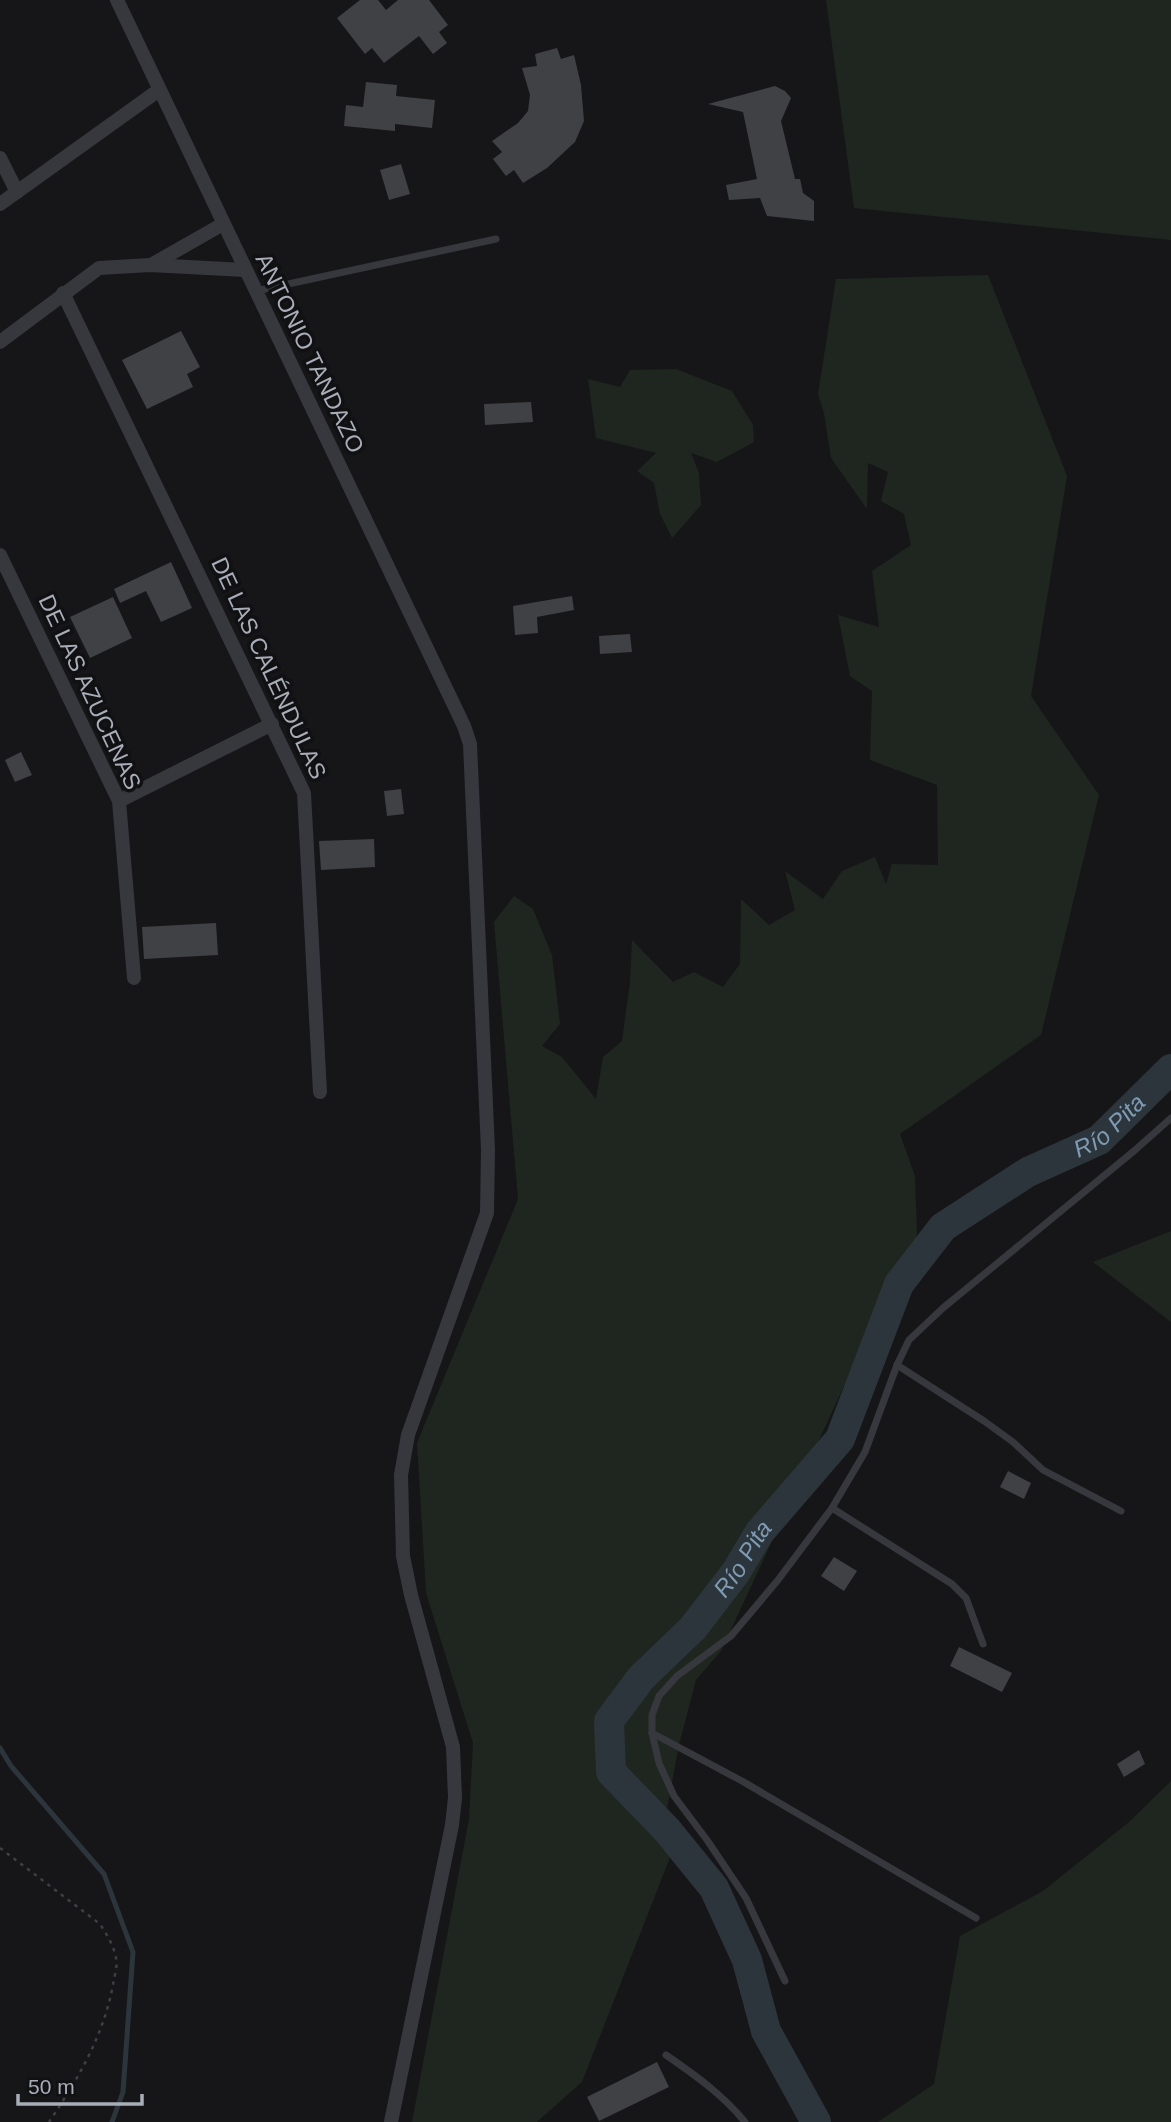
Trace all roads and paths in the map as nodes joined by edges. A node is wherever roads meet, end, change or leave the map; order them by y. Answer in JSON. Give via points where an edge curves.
{"nodes":[{"id":1,"x":117,"y":0,"type":"edge"},
{"id":2,"x":159,"y":90,"type":"junction"},
{"id":3,"x":0,"y":158,"type":"edge"},
{"id":4,"x":17,"y":192,"type":"junction"},
{"id":5,"x":0,"y":204,"type":"edge"},
{"id":6,"x":223,"y":224,"type":"junction"},
{"id":7,"x":496,"y":239,"type":"dead end"},
{"id":8,"x":150,"y":265,"type":"junction"},
{"id":9,"x":245,"y":270,"type":"junction"},
{"id":10,"x":256,"y":292,"type":"junction"},
{"id":11,"x":63,"y":293,"type":"junction"},
{"id":12,"x":0,"y":342,"type":"edge"},
{"id":13,"x":0,"y":555,"type":"edge"},
{"id":14,"x":272,"y":724,"type":"junction"},
{"id":15,"x":119,"y":801,"type":"junction"},
{"id":16,"x":134,"y":978,"type":"dead end"},
{"id":17,"x":320,"y":1092,"type":"dead end"},
{"id":18,"x":1171,"y":1118,"type":"edge"},
{"id":19,"x":897,"y":1365,"type":"junction"},
{"id":20,"x":832,"y":1508,"type":"junction"},
{"id":21,"x":1121,"y":1511,"type":"dead end"},
{"id":22,"x":983,"y":1644,"type":"dead end"},
{"id":23,"x":652,"y":1732,"type":"junction"},
{"id":24,"x":0,"y":1848,"type":"edge"},
{"id":25,"x":976,"y":1918,"type":"dead end"},
{"id":26,"x":785,"y":1981,"type":"dead end"},
{"id":27,"x":666,"y":2054,"type":"dead end"},
{"id":28,"x":49,"y":2122,"type":"edge"},
{"id":29,"x":391,"y":2122,"type":"edge"},
{"id":30,"x":745,"y":2122,"type":"edge"}],
"edges":[{"from":1,"to":2,"type":"street","name":"ANTONIO TANDAZO"},
{"from":2,"to":4,"type":"street"},
{"from":2,"to":6,"type":"street","name":"ANTONIO TANDAZO"},
{"from":3,"to":4,"type":"street"},
{"from":4,"to":5,"type":"street"},
{"from":6,"to":8,"type":"street"},
{"from":6,"to":9,"type":"street","name":"ANTONIO TANDAZO"},
{"from":7,"to":10,"type":"lane"},
{"from":8,"to":9,"type":"street"},
{"from":8,"to":11,"type":"street","via":[[99,268]]},
{"from":9,"to":10,"type":"street","name":"ANTONIO TANDAZO"},
{"from":10,"to":29,"type":"street","name":"ANTONIO TANDAZO","via":[[470,744],[487,1213],[408,1436],[401,1475],[403,1556],[453,1747],[455,1798]]},
{"from":11,"to":12,"type":"street"},
{"from":11,"to":14,"type":"street","name":"DE LAS CALÉNDULAS"},
{"from":13,"to":15,"type":"street","name":"DE LAS AZUCENAS"},
{"from":14,"to":15,"type":"street"},
{"from":14,"to":17,"type":"street","name":"DE LAS CALÉNDULAS","via":[[306,798]]},
{"from":15,"to":16,"type":"street","name":"DE LAS AZUCENAS"},
{"from":18,"to":19,"type":"lane","via":[[943,1308],[909,1339]]},
{"from":19,"to":20,"type":"lane","via":[[865,1452]]},
{"from":19,"to":21,"type":"lane","via":[[984,1421],[1043,1470]]},
{"from":20,"to":22,"type":"lane","via":[[952,1584],[966,1598]]},
{"from":20,"to":23,"type":"lane","via":[[731,1636],[677,1675],[659,1696]]},
{"from":23,"to":25,"type":"lane"},
{"from":23,"to":26,"type":"lane","via":[[674,1796],[746,1898]]},
{"from":24,"to":28,"type":"path","via":[[100,1924],[117,1961],[100,2032],[79,2078]]},
{"from":27,"to":30,"type":"lane","via":[[732,2105]]}]}
